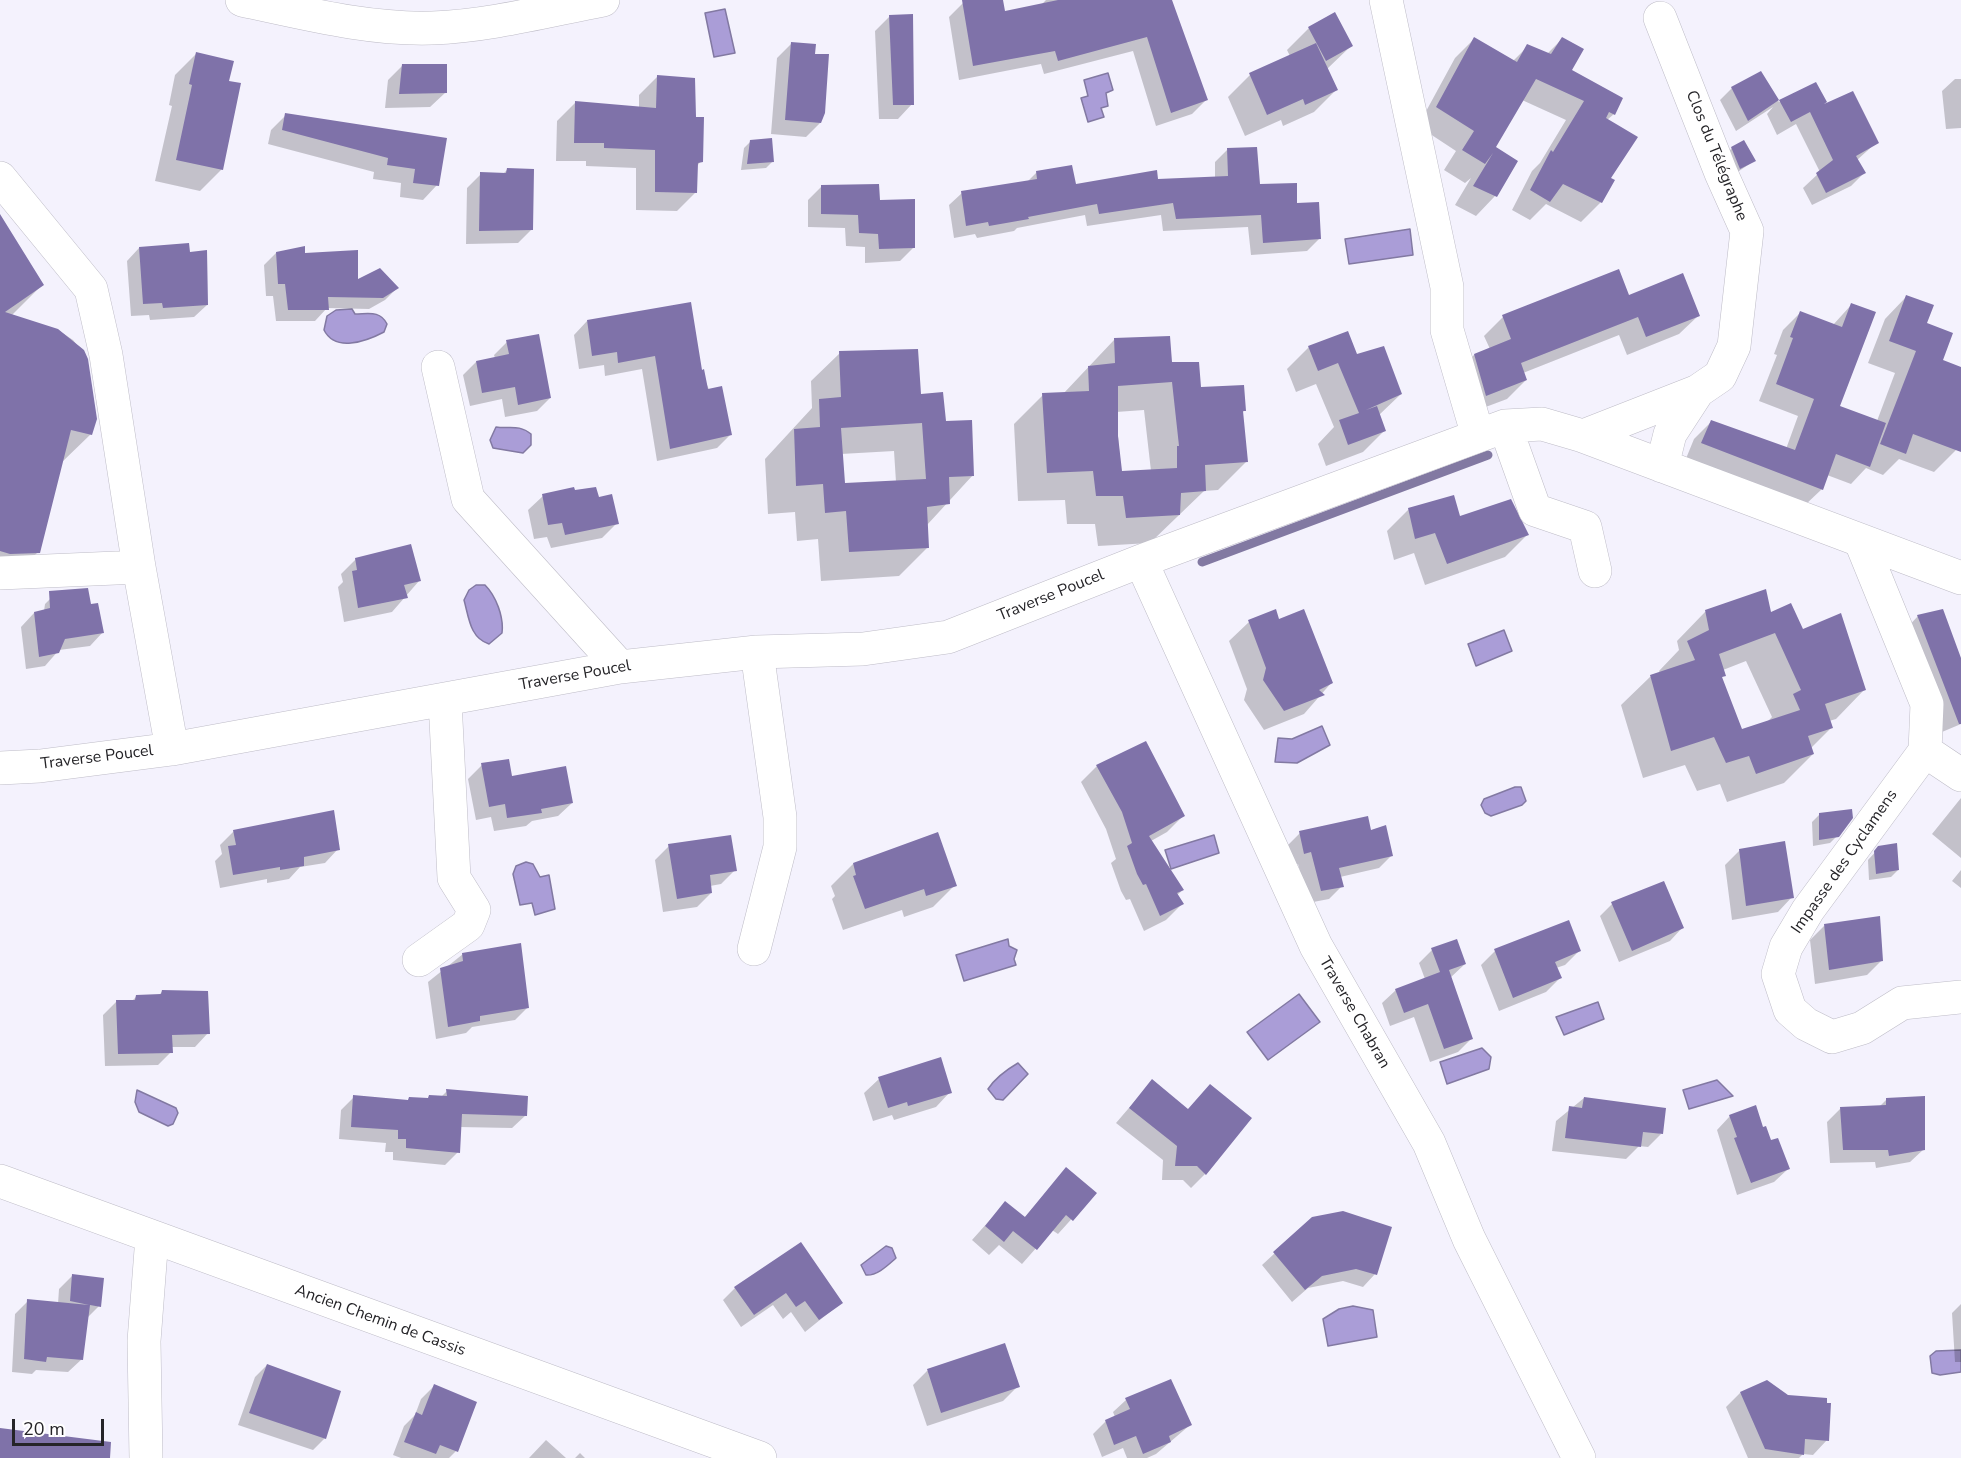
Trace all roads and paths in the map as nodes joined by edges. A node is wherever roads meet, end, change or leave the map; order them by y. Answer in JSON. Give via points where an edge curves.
{"nodes":[{"id":1,"x":242,"y":0,"type":"edge"},
{"id":2,"x":603,"y":0,"type":"edge"},
{"id":3,"x":1386,"y":0,"type":"edge"},
{"id":4,"x":1657,"y":6,"type":"edge"},
{"id":5,"x":0,"y":178,"type":"edge"},
{"id":6,"x":438,"y":367,"type":"dead end"},
{"id":7,"x":1698,"y":391,"type":"junction"},
{"id":8,"x":1491,"y":431,"type":"junction"},
{"id":9,"x":1583,"y":436,"type":"junction"},
{"id":10,"x":1662,"y":466,"type":"junction"},
{"id":11,"x":1861,"y":542,"type":"junction"},
{"id":12,"x":1141,"y":561,"type":"junction"},
{"id":13,"x":139,"y":567,"type":"junction"},
{"id":14,"x":1595,"y":571,"type":"dead end"},
{"id":15,"x":0,"y":573,"type":"edge"},
{"id":16,"x":1961,"y":578,"type":"edge"},
{"id":17,"x":758,"y":652,"type":"junction"},
{"id":18,"x":620,"y":667,"type":"junction"},
{"id":19,"x":445,"y":701,"type":"junction"},
{"id":20,"x":172,"y":749,"type":"junction"},
{"id":21,"x":1925,"y":751,"type":"junction"},
{"id":22,"x":0,"y":768,"type":"edge"},
{"id":23,"x":1961,"y":775,"type":"edge"},
{"id":24,"x":754,"y":949,"type":"dead end"},
{"id":25,"x":419,"y":960,"type":"dead end"},
{"id":26,"x":1961,"y":997,"type":"edge"},
{"id":27,"x":0,"y":1181,"type":"edge"},
{"id":28,"x":152,"y":1237,"type":"junction"},
{"id":29,"x":146,"y":1458,"type":"edge"},
{"id":30,"x":760,"y":1458,"type":"edge"},
{"id":31,"x":1579,"y":1458,"type":"edge"}],
"edges":[{"from":1,"to":2,"type":"street","via":[[347,22],[431,28]]},
{"from":3,"to":8,"type":"street","via":[[1447,287],[1447,330]]},
{"from":4,"to":7,"type":"street","name":"Clos du Télégraphe","via":[[1747,231],[1734,345],[1719,376]]},
{"from":5,"to":13,"type":"street","via":[[91,290],[106,355]]},
{"from":6,"to":18,"type":"street","via":[[468,499]]},
{"from":7,"to":9,"type":"street","name":"Clos du Télégraphe"},
{"from":7,"to":10,"type":"street","name":"Clos du Télégraphe","via":[[1670,434]]},
{"from":8,"to":9,"type":"street","name":"Traverse Poucel","via":[[1542,424]]},
{"from":8,"to":12,"type":"street","name":"Traverse Poucel"},
{"from":8,"to":14,"type":"street","via":[[1535,510],[1585,527]]},
{"from":9,"to":10,"type":"street","name":"Traverse Poucel"},
{"from":10,"to":11,"type":"street","name":"Traverse Poucel"},
{"from":11,"to":16,"type":"street","name":"Traverse Poucel"},
{"from":11,"to":21,"type":"street","via":[[1927,704]]},
{"from":12,"to":17,"type":"street","name":"Traverse Poucel","via":[[948,637],[863,649]]},
{"from":12,"to":31,"type":"street","name":"Traverse Chabran","via":[[1316,946],[1430,1143],[1469,1239]]},
{"from":13,"to":15,"type":"street"},
{"from":13,"to":20,"type":"street"},
{"from":17,"to":18,"type":"street","name":"Traverse Poucel"},
{"from":17,"to":24,"type":"street","via":[[780,817],[780,847]]},
{"from":18,"to":19,"type":"street","name":"Traverse Poucel"},
{"from":19,"to":20,"type":"street","name":"Traverse Poucel"},
{"from":19,"to":25,"type":"street","via":[[454,878],[474,910],[468,925]]},
{"from":20,"to":22,"type":"street","name":"Traverse Poucel"},
{"from":21,"to":23,"type":"street"},
{"from":21,"to":26,"type":"street","name":"Impasse des Cyclamens","via":[[1808,910],[1786,947],[1778,974],[1790,1011],[1832,1037],[1863,1028],[1902,1003]]},
{"from":27,"to":28,"type":"street","name":"Ancien Chemin de Cassis"},
{"from":28,"to":29,"type":"street","via":[[144,1341]]},
{"from":28,"to":30,"type":"street","name":"Ancien Chemin de Cassis"}]}
